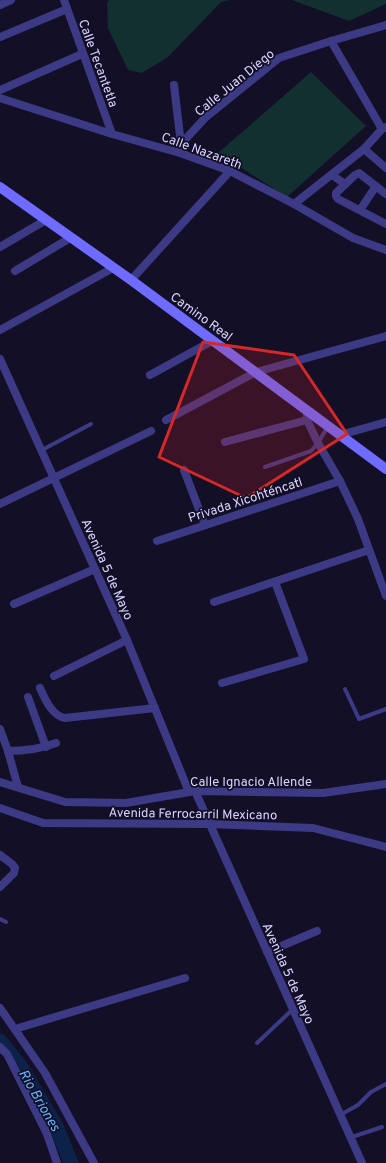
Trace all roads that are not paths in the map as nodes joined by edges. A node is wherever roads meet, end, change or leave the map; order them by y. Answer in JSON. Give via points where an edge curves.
{"nodes":[{"id":1,"x":11,"y":0,"type":"edge"},
{"id":2,"x":64,"y":0,"type":"edge"},
{"id":3,"x":0,"y":5,"type":"edge"},
{"id":4,"x":67,"y":9,"type":"junction"},
{"id":5,"x":386,"y":25,"type":"edge"},
{"id":6,"x":0,"y":38,"type":"edge"},
{"id":7,"x":331,"y":41,"type":"junction"},
{"id":8,"x":82,"y":54,"type":"junction"},
{"id":9,"x":174,"y":85,"type":"dead end"},
{"id":10,"x":0,"y":90,"type":"edge"},
{"id":11,"x":0,"y":98,"type":"edge"},
{"id":12,"x":384,"y":128,"type":"edge"},
{"id":13,"x":112,"y":134,"type":"junction"},
{"id":14,"x":181,"y":149,"type":"junction"},
{"id":15,"x":364,"y":149,"type":"junction"},
{"id":16,"x":386,"y":168,"type":"edge"},
{"id":17,"x":230,"y":171,"type":"junction"},
{"id":18,"x":332,"y":175,"type":"junction"},
{"id":19,"x":345,"y":184,"type":"junction"},
{"id":20,"x":376,"y":186,"type":"junction"},
{"id":21,"x":0,"y":188,"type":"edge"},
{"id":22,"x":386,"y":194,"type":"edge"},
{"id":23,"x":294,"y":204,"type":"junction"},
{"id":24,"x":360,"y":210,"type":"junction"},
{"id":25,"x":46,"y":220,"type":"junction"},
{"id":26,"x":386,"y":224,"type":"edge"},
{"id":27,"x":70,"y":238,"type":"junction"},
{"id":28,"x":0,"y":248,"type":"edge"},
{"id":29,"x":386,"y":250,"type":"edge"},
{"id":30,"x":113,"y":268,"type":"junction"},
{"id":31,"x":15,"y":271,"type":"dead end"},
{"id":32,"x":131,"y":280,"type":"junction"},
{"id":33,"x":0,"y":330,"type":"edge"},
{"id":34,"x":386,"y":336,"type":"edge"},
{"id":35,"x":212,"y":341,"type":"junction"},
{"id":36,"x":0,"y":358,"type":"edge"},
{"id":37,"x":256,"y":372,"type":"junction"},
{"id":38,"x":150,"y":375,"type":"dead end"},
{"id":39,"x":307,"y":415,"type":"junction"},
{"id":40,"x":166,"y":420,"type":"dead end"},
{"id":41,"x":386,"y":422,"type":"edge"},
{"id":42,"x":91,"y":424,"type":"dead end"},
{"id":43,"x":328,"y":426,"type":"junction"},
{"id":44,"x":151,"y":431,"type":"dead end"},
{"id":45,"x":340,"y":435,"type":"junction"},
{"id":46,"x":225,"y":442,"type":"dead end"},
{"id":47,"x":318,"y":443,"type":"junction"},
{"id":48,"x":42,"y":450,"type":"junction"},
{"id":49,"x":265,"y":467,"type":"dead end"},
{"id":50,"x":386,"y":469,"type":"edge"},
{"id":51,"x":184,"y":470,"type":"dead end"},
{"id":52,"x":54,"y":477,"type":"junction"},
{"id":53,"x":340,"y":481,"type":"junction"},
{"id":54,"x":0,"y":504,"type":"edge"},
{"id":55,"x":205,"y":524,"type":"junction"},
{"id":56,"x":157,"y":540,"type":"dead end"},
{"id":57,"x":369,"y":550,"type":"junction"},
{"id":58,"x":95,"y":569,"type":"junction"},
{"id":59,"x":274,"y":582,"type":"junction"},
{"id":60,"x":386,"y":596,"type":"edge"},
{"id":61,"x":214,"y":602,"type":"dead end"},
{"id":62,"x":14,"y":604,"type":"dead end"},
{"id":63,"x":127,"y":640,"type":"junction"},
{"id":64,"x":54,"y":676,"type":"dead end"},
{"id":65,"x":222,"y":683,"type":"dead end"},
{"id":66,"x":40,"y":688,"type":"dead end"},
{"id":67,"x":345,"y":689,"type":"dead end"},
{"id":68,"x":28,"y":697,"type":"dead end"},
{"id":69,"x":155,"y":708,"type":"junction"},
{"id":70,"x":386,"y":709,"type":"edge"},
{"id":71,"x":0,"y":729,"type":"edge"},
{"id":72,"x":56,"y":743,"type":"dead end"},
{"id":73,"x":46,"y":747,"type":"junction"},
{"id":74,"x":8,"y":751,"type":"junction"},
{"id":75,"x":0,"y":782,"type":"edge"},
{"id":76,"x":386,"y":784,"type":"edge"},
{"id":77,"x":18,"y":787,"type":"junction"},
{"id":78,"x":192,"y":792,"type":"junction"},
{"id":79,"x":0,"y":808,"type":"edge"},
{"id":80,"x":209,"y":824,"type":"junction"},
{"id":81,"x":386,"y":847,"type":"edge"},
{"id":82,"x":0,"y":855,"type":"edge"},
{"id":83,"x":0,"y":886,"type":"edge"},
{"id":84,"x":0,"y":918,"type":"edge"},
{"id":85,"x":6,"y":922,"type":"dead end"},
{"id":86,"x":317,"y":931,"type":"dead end"},
{"id":87,"x":267,"y":952,"type":"junction"},
{"id":88,"x":185,"y":978,"type":"dead end"},
{"id":89,"x":0,"y":1008,"type":"edge"},
{"id":90,"x":292,"y":1010,"type":"junction"},
{"id":91,"x":15,"y":1029,"type":"junction"},
{"id":92,"x":257,"y":1043,"type":"dead end"},
{"id":93,"x":0,"y":1047,"type":"edge"},
{"id":94,"x":386,"y":1084,"type":"edge"},
{"id":95,"x":340,"y":1115,"type":"junction"},
{"id":96,"x":382,"y":1127,"type":"dead end"},
{"id":97,"x":350,"y":1136,"type":"junction"},
{"id":98,"x":57,"y":1163,"type":"edge"},
{"id":99,"x":94,"y":1163,"type":"edge"},
{"id":100,"x":362,"y":1163,"type":"edge"}],
"edges":[{"from":1,"to":3,"type":"street"},
{"from":2,"to":4,"type":"street","name":"Calle Tecantetla"},
{"from":4,"to":6,"type":"street"},
{"from":4,"to":8,"type":"street","name":"Calle Tecantetla"},
{"from":5,"to":7,"type":"street","name":"Calle Juan Diego"},
{"from":7,"to":12,"type":"street"},
{"from":7,"to":14,"type":"street","name":"Calle Juan Diego","via":[[279,58],[205,118]]},
{"from":8,"to":10,"type":"street"},
{"from":8,"to":13,"type":"street","name":"Calle Tecantetla"},
{"from":9,"to":14,"type":"street"},
{"from":11,"to":13,"type":"street","name":"Calle Nazareth"},
{"from":12,"to":15,"type":"street"},
{"from":13,"to":14,"type":"street","name":"Calle Nazareth"},
{"from":14,"to":17,"type":"street","name":"Calle Nazareth"},
{"from":15,"to":16,"type":"street"},
{"from":15,"to":18,"type":"street"},
{"from":17,"to":23,"type":"street","name":"Calle Nazareth"},
{"from":17,"to":32,"type":"street"},
{"from":18,"to":19,"type":"street"},
{"from":18,"to":23,"type":"street"},
{"from":19,"to":20,"type":"street","via":[[359,173]]},
{"from":19,"to":24,"type":"street","via":[[336,196]]},
{"from":20,"to":22,"type":"street"},
{"from":20,"to":24,"type":"street"},
{"from":21,"to":25,"type":"main road","name":"Camino Real"},
{"from":23,"to":29,"type":"street","name":"Calle Nazareth","via":[[353,238]]},
{"from":24,"to":26,"type":"street"},
{"from":25,"to":27,"type":"main road","name":"Camino Real"},
{"from":25,"to":28,"type":"street"},
{"from":27,"to":30,"type":"main road","name":"Camino Real"},
{"from":27,"to":31,"type":"street"},
{"from":30,"to":32,"type":"main road","name":"Camino Real"},
{"from":30,"to":33,"type":"street"},
{"from":32,"to":35,"type":"main road","name":"Camino Real"},
{"from":34,"to":37,"type":"street"},
{"from":35,"to":37,"type":"main road","name":"Camino Real"},
{"from":35,"to":38,"type":"street"},
{"from":36,"to":48,"type":"street","name":"Avenida 5 de Mayo"},
{"from":37,"to":39,"type":"main road","name":"Camino Real"},
{"from":37,"to":40,"type":"street"},
{"from":39,"to":43,"type":"main road","name":"Camino Real"},
{"from":39,"to":46,"type":"street"},
{"from":39,"to":47,"type":"street"},
{"from":41,"to":45,"type":"street"},
{"from":42,"to":48,"type":"lane"},
{"from":43,"to":45,"type":"main road","name":"Camino Real"},
{"from":43,"to":47,"type":"lane"},
{"from":44,"to":52,"type":"street"},
{"from":45,"to":50,"type":"main road","name":"Camino Real"},
{"from":47,"to":49,"type":"lane","via":[[310,451]]},
{"from":47,"to":53,"type":"street"},
{"from":48,"to":52,"type":"street","name":"Avenida 5 de Mayo"},
{"from":51,"to":55,"type":"street"},
{"from":52,"to":54,"type":"street"},
{"from":52,"to":58,"type":"street","name":"Avenida 5 de Mayo"},
{"from":53,"to":55,"type":"street","name":"Privada Xicohténcatl"},
{"from":53,"to":57,"type":"street"},
{"from":55,"to":56,"type":"street","name":"Privada Xicohténcatl"},
{"from":57,"to":59,"type":"street"},
{"from":57,"to":60,"type":"street"},
{"from":58,"to":62,"type":"street"},
{"from":58,"to":63,"type":"street","name":"Avenida 5 de Mayo"},
{"from":59,"to":61,"type":"street"},
{"from":59,"to":65,"type":"street","via":[[304,659]]},
{"from":63,"to":64,"type":"street"},
{"from":63,"to":69,"type":"street","name":"Avenida 5 de Mayo"},
{"from":66,"to":69,"type":"street","via":[[55,714],[65,718]]},
{"from":67,"to":70,"type":"lane","via":[[359,719]]},
{"from":68,"to":73,"type":"street"},
{"from":69,"to":78,"type":"street","name":"Avenida 5 de Mayo"},
{"from":71,"to":74,"type":"street"},
{"from":72,"to":73,"type":"street"},
{"from":73,"to":74,"type":"street","via":[[28,751]]},
{"from":74,"to":77,"type":"street"},
{"from":75,"to":77,"type":"street","name":"Calle Ignacio Allende"},
{"from":76,"to":78,"type":"street","name":"Calle Ignacio Allende","via":[[322,793]]},
{"from":77,"to":78,"type":"street","name":"Calle Ignacio Allende","via":[[65,802],[126,803]]},
{"from":78,"to":80,"type":"street","name":"Avenida 5 de Mayo"},
{"from":79,"to":80,"type":"street","name":"Avenida Ferrocarril Mexicano","via":[[43,823]]},
{"from":80,"to":81,"type":"street","name":"Avenida Ferrocarril Mexicano","via":[[314,828]]},
{"from":80,"to":87,"type":"street","name":"Avenida 5 de Mayo"},
{"from":82,"to":83,"type":"street","via":[[15,868],[14,873]]},
{"from":84,"to":85,"type":"lane"},
{"from":86,"to":87,"type":"street"},
{"from":87,"to":90,"type":"street","name":"Avenida 5 de Mayo"},
{"from":88,"to":91,"type":"street"},
{"from":89,"to":91,"type":"street"},
{"from":90,"to":92,"type":"lane"},
{"from":90,"to":95,"type":"street","name":"Avenida 5 de Mayo"},
{"from":91,"to":99,"type":"street","via":[[45,1073]]},
{"from":93,"to":98,"type":"street","via":[[7,1054],[47,1134]]},
{"from":94,"to":95,"type":"lane","via":[[371,1092],[358,1106]]},
{"from":95,"to":97,"type":"street","name":"Avenida 5 de Mayo"},
{"from":96,"to":97,"type":"lane"},
{"from":97,"to":100,"type":"street","name":"Avenida 5 de Mayo"}]}
